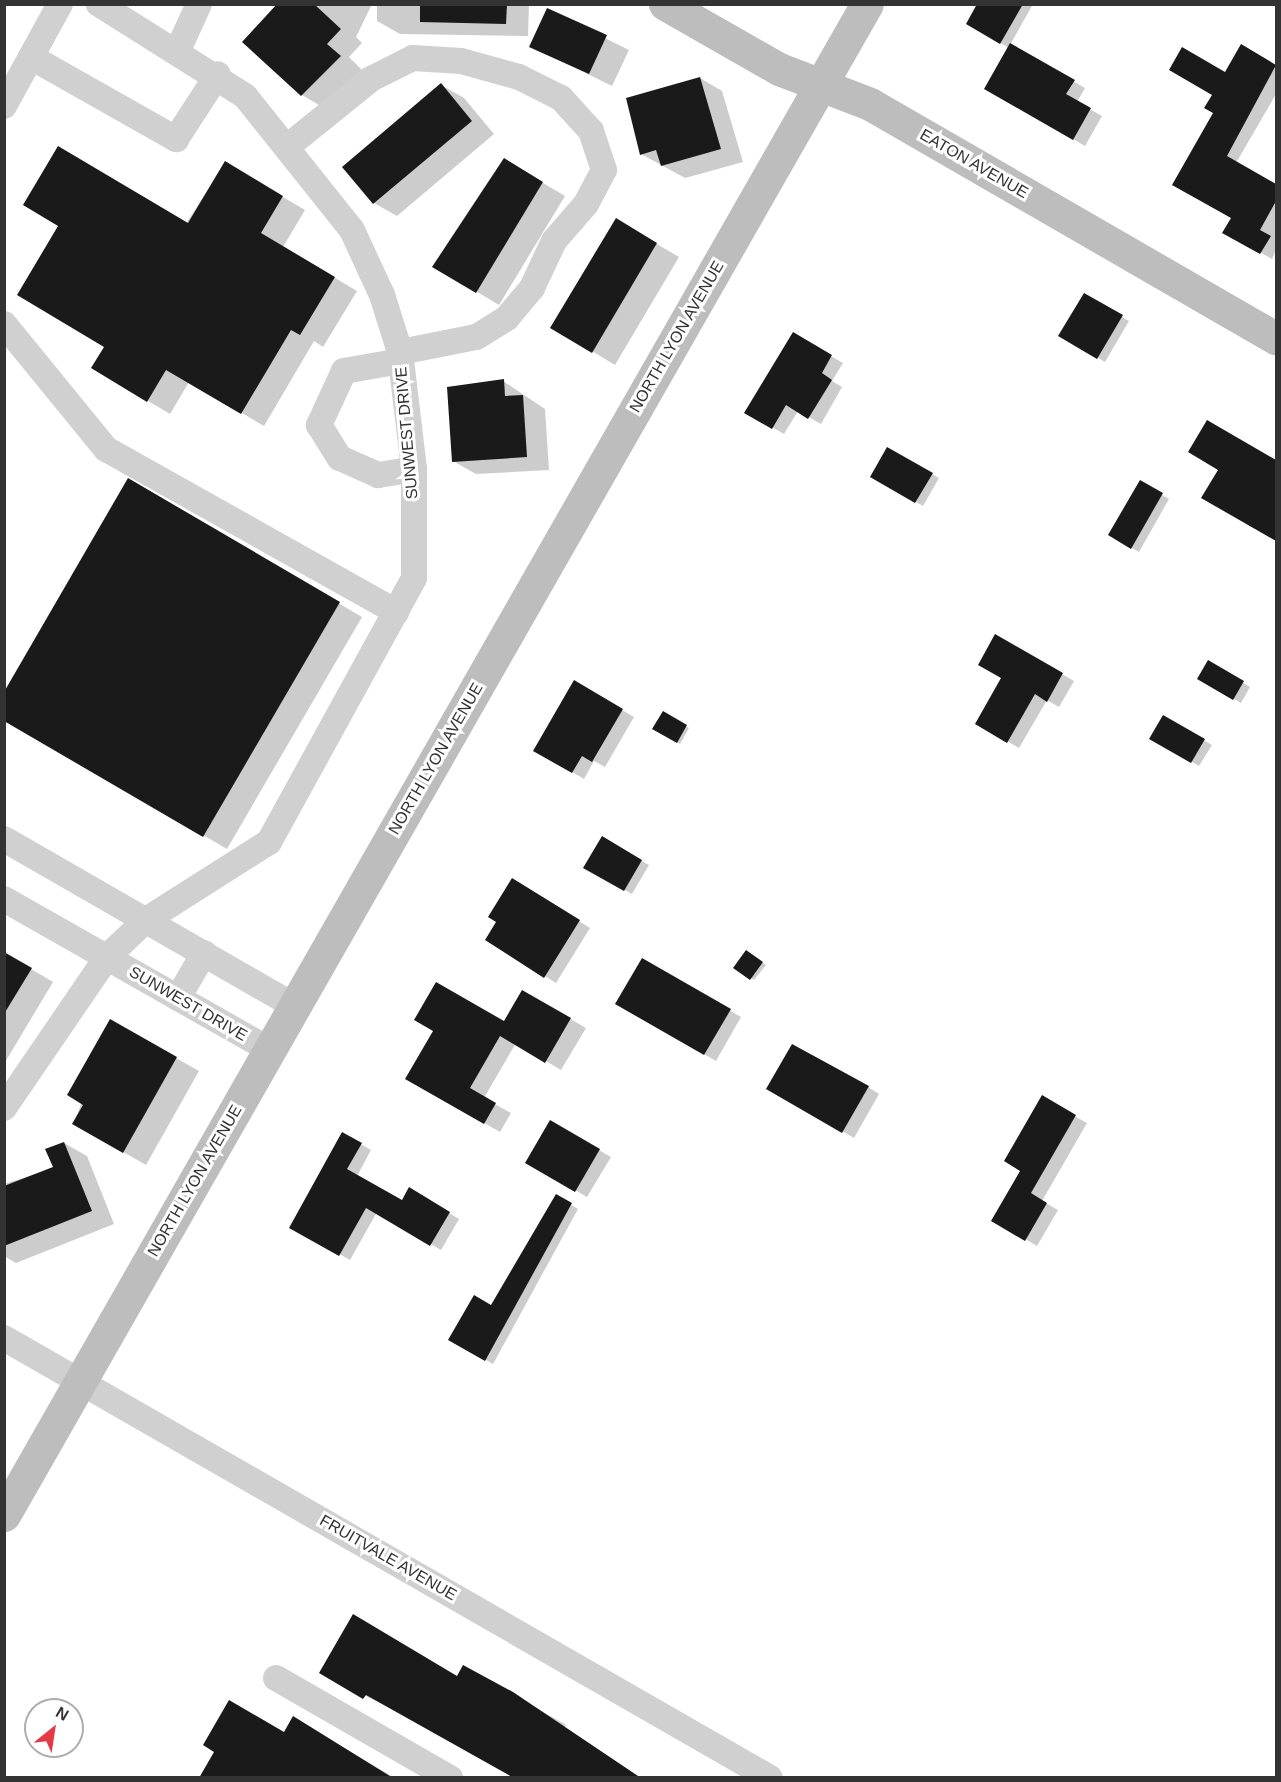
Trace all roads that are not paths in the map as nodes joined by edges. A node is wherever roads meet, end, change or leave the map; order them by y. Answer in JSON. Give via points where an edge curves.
{"nodes":[{"id":1,"x":60,"y":4,"type":"edge"},
{"id":2,"x":99,"y":4,"type":"edge"},
{"id":3,"x":199,"y":4,"type":"edge"},
{"id":4,"x":665,"y":4,"type":"edge"},
{"id":5,"x":867,"y":4,"type":"edge"},
{"id":6,"x":178,"y":50,"type":"junction"},
{"id":7,"x":31,"y":57,"type":"junction"},
{"id":8,"x":218,"y":74,"type":"junction"},
{"id":9,"x":820,"y":86,"type":"junction"},
{"id":10,"x":4,"y":106,"type":"edge"},
{"id":11,"x":287,"y":147,"type":"junction"},
{"id":12,"x":4,"y":324,"type":"edge"},
{"id":13,"x":1276,"y":338,"type":"edge"},
{"id":14,"x":400,"y":356,"type":"junction"},
{"id":15,"x":414,"y":470,"type":"junction"},
{"id":16,"x":396,"y":612,"type":"junction"},
{"id":17,"x":4,"y":839,"type":"edge"},
{"id":18,"x":4,"y":899,"type":"edge"},
{"id":19,"x":146,"y":920,"type":"junction"},
{"id":20,"x":204,"y":953,"type":"junction"},
{"id":21,"x":107,"y":957,"type":"junction"},
{"id":22,"x":178,"y":998,"type":"junction"},
{"id":23,"x":295,"y":1006,"type":"junction"},
{"id":24,"x":270,"y":1050,"type":"junction"},
{"id":25,"x":4,"y":1108,"type":"edge"},
{"id":26,"x":4,"y":1338,"type":"edge"},
{"id":27,"x":80,"y":1381,"type":"junction"},
{"id":28,"x":4,"y":1515,"type":"edge"},
{"id":29,"x":276,"y":1678,"type":"dead end"},
{"id":30,"x":450,"y":1778,"type":"edge"},
{"id":31,"x":771,"y":1778,"type":"edge"}],
"edges":[{"from":1,"to":7,"type":"street"},
{"from":2,"to":6,"type":"street","name":"SUNWEST DRIVE"},
{"from":3,"to":6,"type":"street"},
{"from":4,"to":9,"type":"street","name":"EATON AVENUE"},
{"from":5,"to":9,"type":"street","name":"NORTH LYON AVENUE"},
{"from":6,"to":8,"type":"street","name":"SUNWEST DRIVE"},
{"from":7,"to":8,"type":"street","via":[[176,139]]},
{"from":7,"to":10,"type":"street"},
{"from":8,"to":11,"type":"street","name":"SUNWEST DRIVE","via":[[244,96]]},
{"from":9,"to":13,"type":"street","name":"EATON AVENUE","via":[[870,104]]},
{"from":9,"to":23,"type":"street","name":"NORTH LYON AVENUE"},
{"from":11,"to":14,"type":"street","name":"SUNWEST DRIVE","via":[[352,230],[382,295]]},
{"from":11,"to":14,"type":"street","via":[[371,79],[413,58],[461,61],[519,77],[561,98],[591,130],[604,170],[586,204],[554,241],[526,296],[507,318],[476,337]]},
{"from":12,"to":16,"type":"street","via":[[106,449]]},
{"from":14,"to":15,"type":"street","name":"SUNWEST DRIVE"},
{"from":14,"to":15,"type":"street","via":[[344,371],[319,425],[340,458],[378,475]]},
{"from":15,"to":16,"type":"street","name":"SUNWEST DRIVE","via":[[414,578]]},
{"from":16,"to":19,"type":"street","name":"SUNWEST DRIVE","via":[[268,842]]},
{"from":17,"to":19,"type":"street"},
{"from":18,"to":21,"type":"street"},
{"from":19,"to":20,"type":"street"},
{"from":19,"to":21,"type":"street","name":"SUNWEST DRIVE"},
{"from":20,"to":22,"type":"street"},
{"from":20,"to":23,"type":"street"},
{"from":21,"to":22,"type":"street","name":"SUNWEST DRIVE"},
{"from":21,"to":25,"type":"street","name":"SUNWEST DRIVE"},
{"from":22,"to":24,"type":"street","name":"SUNWEST DRIVE"},
{"from":23,"to":24,"type":"street","name":"NORTH LYON AVENUE"},
{"from":24,"to":27,"type":"street","name":"NORTH LYON AVENUE"},
{"from":26,"to":27,"type":"street","name":"FRUITVALE AVENUE"},
{"from":27,"to":28,"type":"street","name":"NORTH LYON AVENUE"},
{"from":27,"to":31,"type":"street","name":"FRUITVALE AVENUE"},
{"from":29,"to":30,"type":"street"}]}
